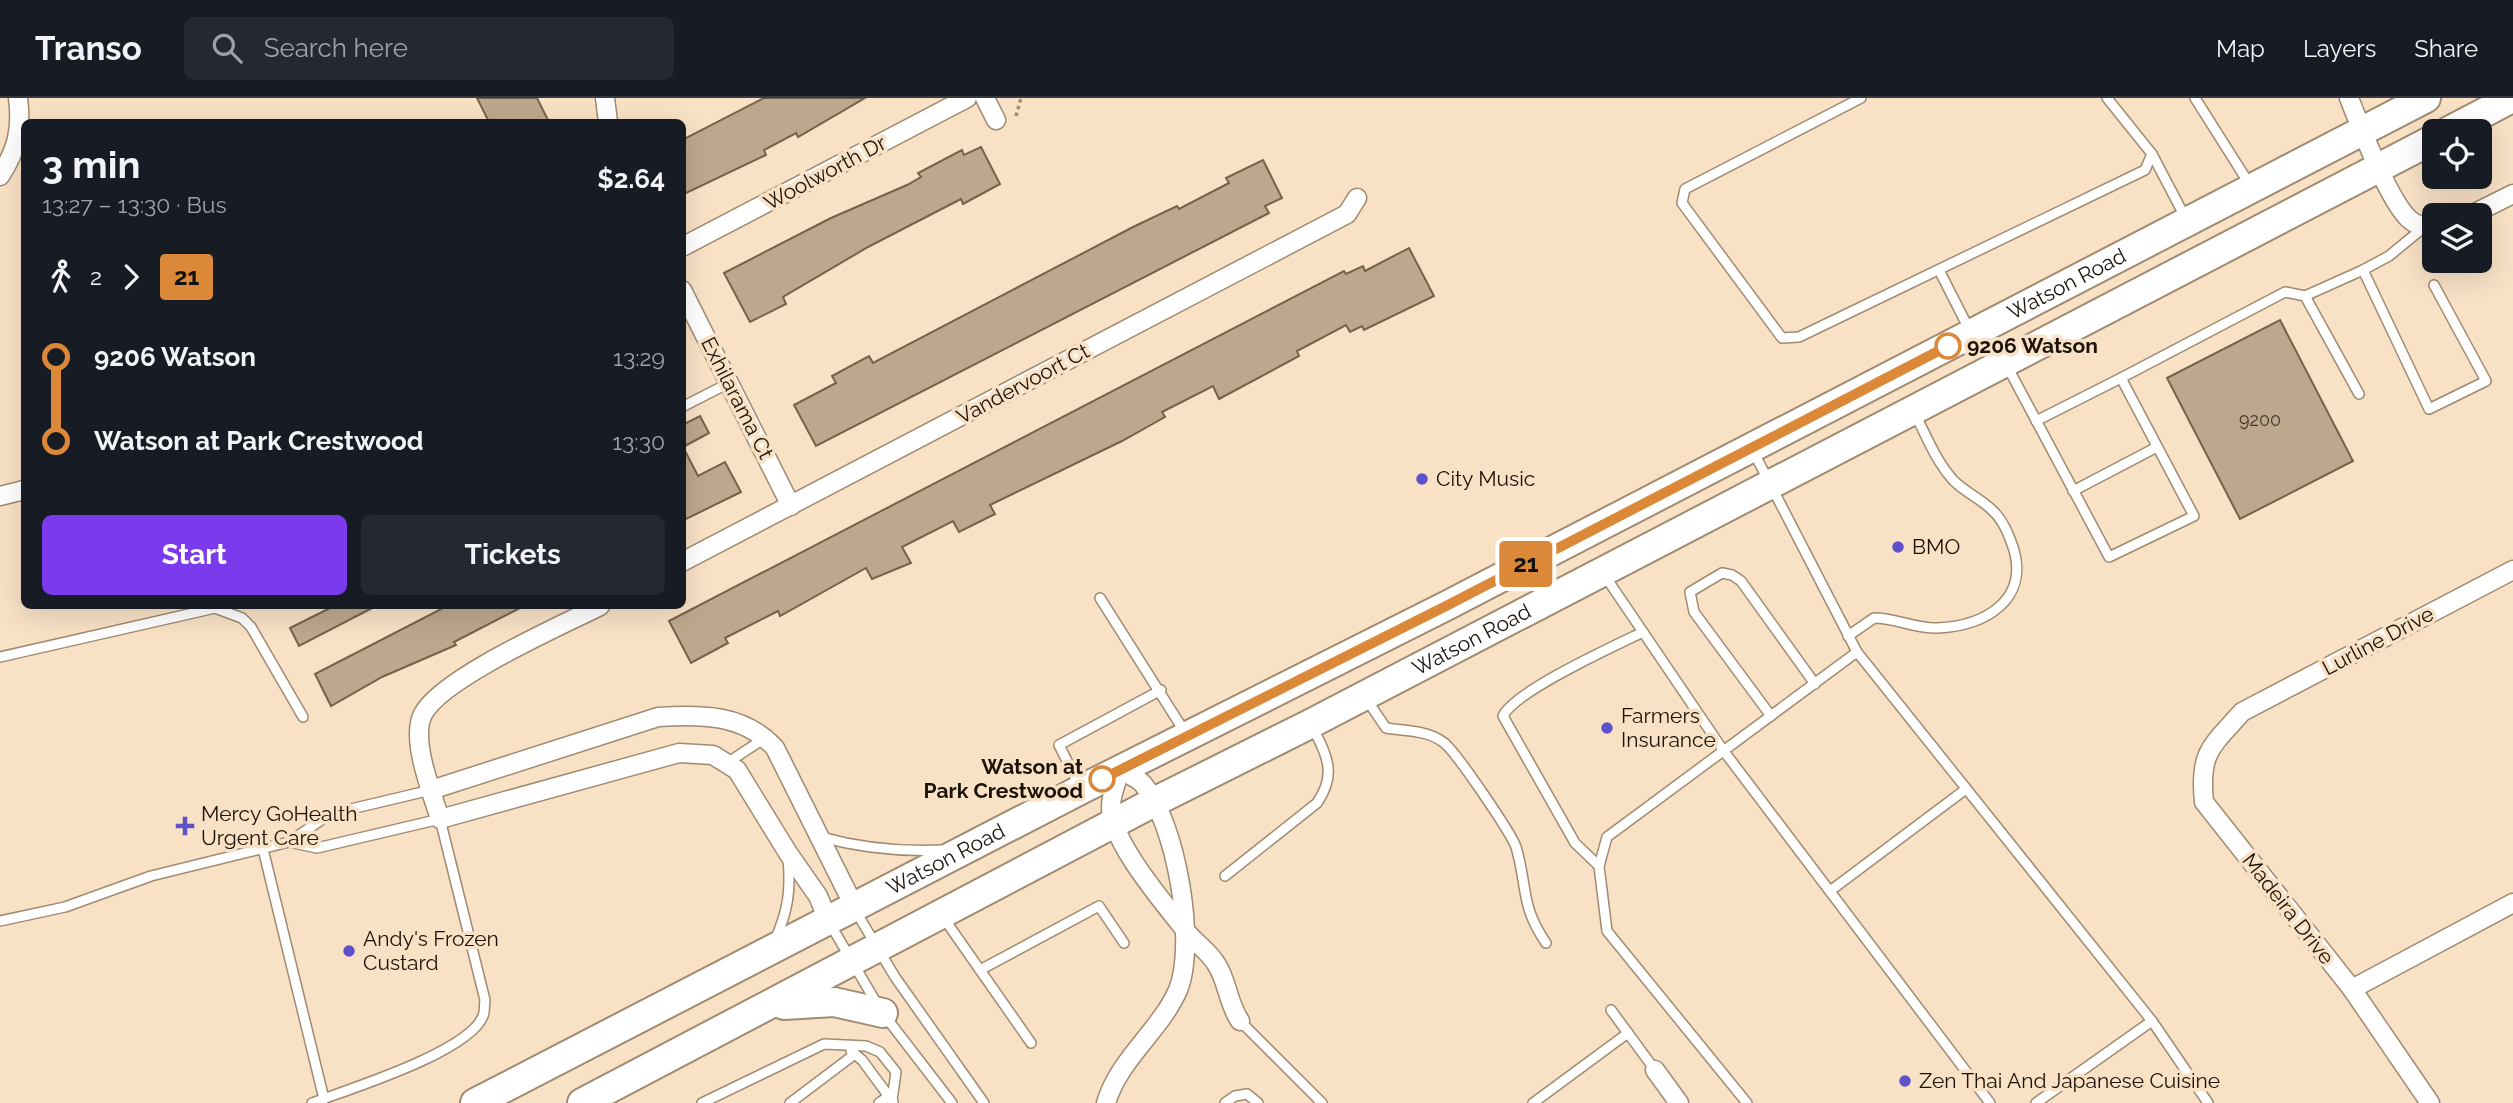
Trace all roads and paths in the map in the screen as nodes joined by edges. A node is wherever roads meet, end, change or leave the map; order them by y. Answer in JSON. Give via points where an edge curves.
{"nodes":[{"id":1,"x":18,"y":98,"type":"edge"},
{"id":2,"x":605,"y":98,"type":"edge"},
{"id":3,"x":967,"y":98,"type":"edge"},
{"id":4,"x":985,"y":98,"type":"edge"},
{"id":5,"x":1861,"y":98,"type":"edge"},
{"id":6,"x":2107,"y":98,"type":"edge"},
{"id":7,"x":2195,"y":98,"type":"edge"},
{"id":8,"x":2349,"y":98,"type":"edge"},
{"id":9,"x":2426,"y":98,"type":"edge"},
{"id":10,"x":2512,"y":98,"type":"edge"},
{"id":11,"x":608,"y":119,"type":"edge"},
{"id":12,"x":2472,"y":119,"type":"edge"},
{"id":13,"x":996,"y":120,"type":"dead end"},
{"id":14,"x":2365,"y":130,"type":"junction"},
{"id":15,"x":2422,"y":145,"type":"edge"},
{"id":16,"x":2152,"y":153,"type":"junction"},
{"id":17,"x":2380,"y":167,"type":"junction"},
{"id":18,"x":0,"y":176,"type":"edge"},
{"id":19,"x":2252,"y":189,"type":"junction"},
{"id":20,"x":2513,"y":194,"type":"edge"},
{"id":21,"x":1357,"y":198,"type":"dead end"},
{"id":22,"x":2492,"y":204,"type":"edge"},
{"id":23,"x":2187,"y":222,"type":"junction"},
{"id":24,"x":2422,"y":224,"type":"edge"},
{"id":25,"x":2422,"y":233,"type":"edge"},
{"id":26,"x":686,"y":245,"type":"edge"},
{"id":27,"x":1939,"y":270,"type":"junction"},
{"id":28,"x":2362,"y":270,"type":"junction"},
{"id":29,"x":2434,"y":285,"type":"dead end"},
{"id":30,"x":2305,"y":296,"type":"junction"},
{"id":31,"x":686,"y":298,"type":"edge"},
{"id":32,"x":1971,"y":334,"type":"junction"},
{"id":33,"x":2004,"y":361,"type":"junction"},
{"id":34,"x":2121,"y":378,"type":"junction"},
{"id":35,"x":729,"y":383,"type":"junction"},
{"id":36,"x":2360,"y":394,"type":"dead end"},
{"id":37,"x":686,"y":405,"type":"edge"},
{"id":38,"x":1913,"y":409,"type":"junction"},
{"id":39,"x":2036,"y":421,"type":"junction"},
{"id":40,"x":1751,"y":447,"type":"junction"},
{"id":41,"x":2157,"y":447,"type":"junction"},
{"id":42,"x":1769,"y":484,"type":"junction"},
{"id":43,"x":21,"y":491,"type":"edge"},
{"id":44,"x":2073,"y":491,"type":"junction"},
{"id":45,"x":0,"y":496,"type":"edge"},
{"id":46,"x":791,"y":506,"type":"junction"},
{"id":47,"x":686,"y":560,"type":"edge"},
{"id":48,"x":2513,"y":570,"type":"edge"},
{"id":49,"x":1602,"y":571,"type":"junction"},
{"id":50,"x":1100,"y":598,"type":"dead end"},
{"id":51,"x":211,"y":609,"type":"edge"},
{"id":52,"x":218,"y":609,"type":"edge"},
{"id":53,"x":594,"y":609,"type":"edge"},
{"id":54,"x":1643,"y":632,"type":"junction"},
{"id":55,"x":1848,"y":636,"type":"junction"},
{"id":56,"x":1857,"y":652,"type":"junction"},
{"id":57,"x":0,"y":657,"type":"edge"},
{"id":58,"x":1815,"y":684,"type":"junction"},
{"id":59,"x":1161,"y":690,"type":"junction"},
{"id":60,"x":1364,"y":696,"type":"junction"},
{"id":61,"x":2242,"y":712,"type":"joint"},
{"id":62,"x":1771,"y":716,"type":"junction"},
{"id":63,"x":303,"y":717,"type":"dead end"},
{"id":64,"x":1310,"y":724,"type":"junction"},
{"id":65,"x":1187,"y":736,"type":"junction"},
{"id":66,"x":765,"y":738,"type":"junction"},
{"id":67,"x":1723,"y":750,"type":"junction"},
{"id":68,"x":727,"y":763,"type":"junction"},
{"id":69,"x":1120,"y":769,"type":"junction"},
{"id":70,"x":1082,"y":789,"type":"junction"},
{"id":71,"x":1966,"y":789,"type":"junction"},
{"id":72,"x":431,"y":790,"type":"junction"},
{"id":73,"x":1154,"y":802,"type":"junction"},
{"id":74,"x":440,"y":819,"type":"junction"},
{"id":75,"x":1114,"y":823,"type":"junction"},
{"id":76,"x":821,"y":837,"type":"junction"},
{"id":77,"x":289,"y":842,"type":"junction"},
{"id":78,"x":263,"y":849,"type":"junction"},
{"id":79,"x":966,"y":849,"type":"junction"},
{"id":80,"x":788,"y":853,"type":"junction"},
{"id":81,"x":1599,"y":866,"type":"junction"},
{"id":82,"x":1225,"y":877,"type":"dead end"},
{"id":83,"x":1830,"y":891,"type":"junction"},
{"id":84,"x":2513,"y":903,"type":"edge"},
{"id":85,"x":855,"y":908,"type":"junction"},
{"id":86,"x":942,"y":916,"type":"junction"},
{"id":87,"x":0,"y":921,"type":"edge"},
{"id":88,"x":829,"y":922,"type":"junction"},
{"id":89,"x":1186,"y":932,"type":"junction"},
{"id":90,"x":1124,"y":943,"type":"dead end"},
{"id":91,"x":1546,"y":943,"type":"dead end"},
{"id":92,"x":878,"y":949,"type":"junction"},
{"id":93,"x":768,"y":953,"type":"junction"},
{"id":94,"x":852,"y":963,"type":"junction"},
{"id":95,"x":980,"y":970,"type":"junction"},
{"id":96,"x":2352,"y":989,"type":"junction"},
{"id":97,"x":771,"y":1006,"type":"junction"},
{"id":98,"x":1611,"y":1010,"type":"dead end"},
{"id":99,"x":883,"y":1013,"type":"junction"},
{"id":100,"x":1240,"y":1021,"type":"joint"},
{"id":101,"x":2152,"y":1021,"type":"junction"},
{"id":102,"x":1628,"y":1033,"type":"junction"},
{"id":103,"x":1031,"y":1044,"type":"dead end"},
{"id":104,"x":844,"y":1046,"type":"junction"},
{"id":105,"x":855,"y":1054,"type":"junction"},
{"id":106,"x":1655,"y":1070,"type":"joint"},
{"id":107,"x":324,"y":1098,"type":"junction"},
{"id":108,"x":891,"y":1100,"type":"edge"},
{"id":109,"x":587,"y":1102,"type":"edge"},
{"id":110,"x":312,"y":1103,"type":"edge"},
{"id":111,"x":475,"y":1103,"type":"edge"},
{"id":112,"x":702,"y":1103,"type":"edge"},
{"id":113,"x":790,"y":1103,"type":"edge"},
{"id":114,"x":879,"y":1103,"type":"edge"},
{"id":115,"x":952,"y":1103,"type":"edge"},
{"id":116,"x":984,"y":1103,"type":"edge"},
{"id":117,"x":1106,"y":1103,"type":"edge"},
{"id":118,"x":1225,"y":1103,"type":"edge"},
{"id":119,"x":1258,"y":1103,"type":"edge"},
{"id":120,"x":1322,"y":1103,"type":"edge"},
{"id":121,"x":1533,"y":1103,"type":"edge"},
{"id":122,"x":1679,"y":1103,"type":"edge"},
{"id":123,"x":1747,"y":1103,"type":"edge"},
{"id":124,"x":1990,"y":1103,"type":"edge"},
{"id":125,"x":2036,"y":1103,"type":"edge"},
{"id":126,"x":2208,"y":1103,"type":"edge"},
{"id":127,"x":2430,"y":1103,"type":"edge"}],
"edges":[{"from":1,"to":18,"type":"street","via":[[15,152]]},
{"from":2,"to":11,"type":"street"},
{"from":3,"to":26,"type":"street","name":"Woolworth Dr"},
{"from":4,"to":13,"type":"street"},
{"from":5,"to":27,"type":"lane","via":[[1685,189],[1682,203],[1782,338],[1799,337]]},
{"from":6,"to":16,"type":"lane"},
{"from":7,"to":19,"type":"lane"},
{"from":8,"to":14,"type":"street"},
{"from":9,"to":14,"type":"main road","name":"Watson Road"},
{"from":10,"to":12,"type":"main road"},
{"from":14,"to":17,"type":"street"},
{"from":14,"to":19,"type":"main road","name":"Watson Road"},
{"from":15,"to":17,"type":"main road","name":"Watson Road"},
{"from":16,"to":23,"type":"lane"},
{"from":16,"to":27,"type":"lane","via":[[2145,170]]},
{"from":17,"to":24,"type":"street","via":[[2404,213]]},
{"from":17,"to":33,"type":"main road","name":"Watson Road"},
{"from":19,"to":23,"type":"main road","name":"Watson Road"},
{"from":20,"to":22,"type":"street"},
{"from":21,"to":46,"type":"street","name":"Vandervoort Ct","via":[[1347,214]]},
{"from":23,"to":32,"type":"main road","name":"Watson Road"},
{"from":25,"to":28,"type":"lane"},
{"from":27,"to":32,"type":"lane"},
{"from":28,"to":29,"type":"lane","via":[[2429,409],[2486,381]]},
{"from":28,"to":30,"type":"lane"},
{"from":30,"to":34,"type":"lane","via":[[2285,292]]},
{"from":30,"to":36,"type":"lane"},
{"from":31,"to":35,"type":"street","name":"Exhilarama Ct"},
{"from":32,"to":40,"type":"main road","name":"Watson Road"},
{"from":33,"to":38,"type":"main road","name":"Watson Road"},
{"from":33,"to":39,"type":"lane"},
{"from":34,"to":39,"type":"lane"},
{"from":34,"to":41,"type":"lane"},
{"from":35,"to":37,"type":"lane"},
{"from":35,"to":46,"type":"street","name":"Exhilarama Ct"},
{"from":38,"to":42,"type":"main road","name":"Watson Road"},
{"from":38,"to":55,"type":"lane","via":[[1955,482],[1993,510],[2007,530],[2016,557],[2014,592],[1996,608],[1966,623],[1926,628],[1874,618]]},
{"from":39,"to":44,"type":"lane"},
{"from":40,"to":42,"type":"lane"},
{"from":40,"to":65,"type":"main road","name":"Watson Road"},
{"from":41,"to":44,"type":"lane"},
{"from":41,"to":44,"type":"lane","via":[[2193,516],[2109,558]]},
{"from":42,"to":49,"type":"main road","name":"Watson Road"},
{"from":42,"to":55,"type":"lane"},
{"from":43,"to":45,"type":"street"},
{"from":46,"to":47,"type":"street","name":"Vandervoort Ct"},
{"from":48,"to":61,"type":"street","name":"Lurline Drive"},
{"from":49,"to":54,"type":"lane"},
{"from":49,"to":60,"type":"main road","name":"Watson Road"},
{"from":50,"to":59,"type":"lane"},
{"from":51,"to":57,"type":"lane"},
{"from":52,"to":63,"type":"lane","via":[[242,618],[251,627]]},
{"from":53,"to":72,"type":"street","via":[[455,681],[423,715],[419,746]]},
{"from":54,"to":67,"type":"lane"},
{"from":54,"to":81,"type":"lane","via":[[1507,706],[1503,716],[1575,843]]},
{"from":55,"to":56,"type":"lane"},
{"from":56,"to":58,"type":"lane"},
{"from":56,"to":71,"type":"lane"},
{"from":58,"to":62,"type":"lane"},
{"from":58,"to":62,"type":"lane","via":[[1741,581],[1721,573],[1690,592],[1694,612]]},
{"from":59,"to":65,"type":"lane"},
{"from":59,"to":70,"type":"lane","via":[[1059,745]]},
{"from":60,"to":64,"type":"main road","name":"Watson Road"},
{"from":60,"to":91,"type":"lane","via":[[1386,728],[1445,742],[1461,763],[1515,844],[1531,921]]},
{"from":61,"to":96,"type":"street","name":"Madeira Drive","via":[[2209,749],[2201,771],[2204,802]]},
{"from":62,"to":67,"type":"lane"},
{"from":64,"to":73,"type":"main road","name":"Watson Road"},
{"from":64,"to":82,"type":"lane","via":[[1326,755],[1327,789],[1317,803]]},
{"from":65,"to":69,"type":"main road","name":"Watson Road"},
{"from":66,"to":68,"type":"lane"},
{"from":66,"to":72,"type":"street","via":[[735,722],[697,714],[658,717]]},
{"from":66,"to":76,"type":"street","via":[[775,748]]},
{"from":67,"to":81,"type":"lane","via":[[1607,837]]},
{"from":67,"to":83,"type":"lane"},
{"from":68,"to":74,"type":"street","via":[[713,755],[679,753]]},
{"from":68,"to":80,"type":"street","via":[[737,769]]},
{"from":69,"to":70,"type":"main road","name":"Watson Road"},
{"from":69,"to":73,"type":"street","via":[[1142,782]]},
{"from":69,"to":75,"type":"street","via":[[1111,806]]},
{"from":70,"to":79,"type":"main road","name":"Watson Road"},
{"from":71,"to":83,"type":"lane"},
{"from":71,"to":101,"type":"lane"},
{"from":72,"to":74,"type":"street"},
{"from":72,"to":77,"type":"lane","via":[[330,814]]},
{"from":73,"to":75,"type":"main road","name":"Watson Road"},
{"from":73,"to":89,"type":"street","via":[[1168,829]]},
{"from":74,"to":77,"type":"lane","via":[[317,848]]},
{"from":74,"to":107,"type":"lane","via":[[485,1000],[483,1016],[452,1046]]},
{"from":75,"to":86,"type":"main road","name":"Watson Road"},
{"from":75,"to":89,"type":"street","via":[[1128,852]]},
{"from":76,"to":79,"type":"lane","via":[[907,852]]},
{"from":76,"to":85,"type":"street"},
{"from":77,"to":78,"type":"lane"},
{"from":78,"to":87,"type":"lane","via":[[151,876],[65,907]]},
{"from":78,"to":107,"type":"lane"},
{"from":79,"to":85,"type":"main road","name":"Watson Road"},
{"from":80,"to":88,"type":"street","via":[[818,896]]},
{"from":80,"to":93,"type":"lane","via":[[788,909]]},
{"from":81,"to":123,"type":"lane","via":[[1607,931]]},
{"from":83,"to":124,"type":"lane"},
{"from":84,"to":96,"type":"street"},
{"from":85,"to":88,"type":"main road","name":"Watson Road"},
{"from":85,"to":92,"type":"lane"},
{"from":86,"to":92,"type":"main road","name":"Watson Road"},
{"from":86,"to":95,"type":"lane"},
{"from":88,"to":93,"type":"main road","name":"Watson Road"},
{"from":88,"to":94,"type":"lane"},
{"from":89,"to":100,"type":"street","via":[[1224,975],[1232,1009]]},
{"from":89,"to":117,"type":"street","via":[[1178,990],[1126,1064]]},
{"from":90,"to":95,"type":"lane","via":[[1099,906]]},
{"from":92,"to":94,"type":"main road","name":"Watson Road"},
{"from":92,"to":116,"type":"lane"},
{"from":93,"to":111,"type":"main road","name":"Watson Road"},
{"from":94,"to":97,"type":"main road","name":"Watson Road"},
{"from":94,"to":99,"type":"lane"},
{"from":95,"to":103,"type":"lane"},
{"from":96,"to":127,"type":"street","name":"Madeira Drive"},
{"from":97,"to":99,"type":"main road","via":[[834,1002]]},
{"from":97,"to":109,"type":"main road","name":"Watson Road"},
{"from":98,"to":102,"type":"lane"},
{"from":99,"to":115,"type":"lane"},
{"from":100,"to":120,"type":"lane"},
{"from":101,"to":125,"type":"lane"},
{"from":101,"to":126,"type":"lane"},
{"from":102,"to":106,"type":"lane"},
{"from":102,"to":121,"type":"lane"},
{"from":104,"to":105,"type":"lane"},
{"from":104,"to":108,"type":"lane","via":[[866,1046],[880,1052],[896,1072]]},
{"from":104,"to":112,"type":"lane","via":[[824,1044],[804,1052]]},
{"from":105,"to":108,"type":"lane"},
{"from":105,"to":113,"type":"lane"},
{"from":106,"to":122,"type":"street"},
{"from":107,"to":110,"type":"lane"},
{"from":108,"to":114,"type":"lane"},
{"from":118,"to":119,"type":"lane","via":[[1247,1094]]}]}
